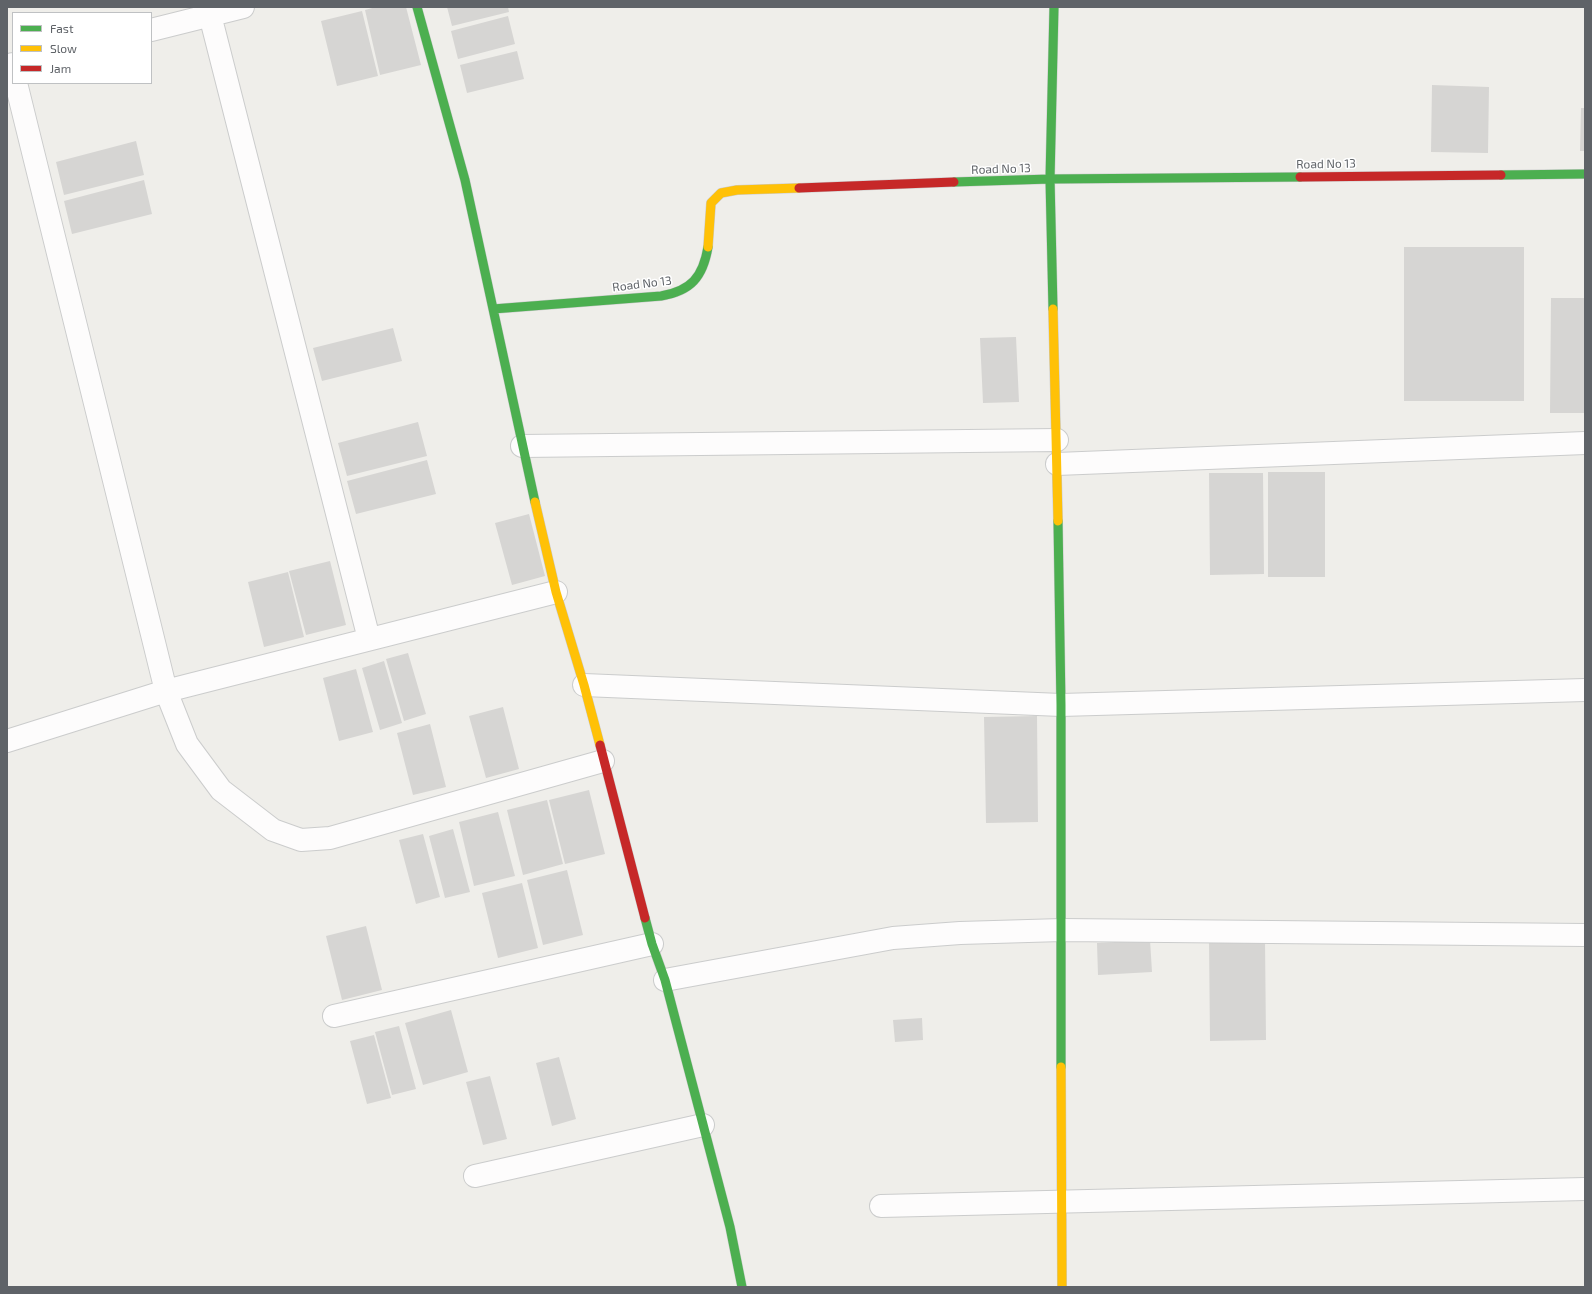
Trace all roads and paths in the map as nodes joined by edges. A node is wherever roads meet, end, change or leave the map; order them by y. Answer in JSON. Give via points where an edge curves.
{"nodes":[{"id":1,"x":243,"y":7,"type":"edge"},
{"id":2,"x":417,"y":7,"type":"edge"},
{"id":3,"x":1054,"y":7,"type":"edge"},
{"id":4,"x":210,"y":15,"type":"junction"},
{"id":5,"x":152,"y":30,"type":"edge"},
{"id":6,"x":15,"y":84,"type":"edge"},
{"id":7,"x":1585,"y":174,"type":"edge"},
{"id":8,"x":1050,"y":179,"type":"junction"},
{"id":9,"x":493,"y":309,"type":"junction"},
{"id":10,"x":1057,"y":440,"type":"junction"},
{"id":11,"x":1585,"y":443,"type":"edge"},
{"id":12,"x":522,"y":446,"type":"junction"},
{"id":13,"x":1057,"y":464,"type":"junction"},
{"id":14,"x":556,"y":592,"type":"junction"},
{"id":15,"x":369,"y":639,"type":"junction"},
{"id":16,"x":584,"y":686,"type":"junction"},
{"id":17,"x":1585,"y":690,"type":"edge"},
{"id":18,"x":166,"y":691,"type":"junction"},
{"id":19,"x":1060,"y":705,"type":"junction"},
{"id":20,"x":7,"y":741,"type":"edge"},
{"id":21,"x":603,"y":761,"type":"junction"},
{"id":22,"x":1062,"y":930,"type":"junction"},
{"id":23,"x":1585,"y":935,"type":"edge"},
{"id":24,"x":652,"y":944,"type":"junction"},
{"id":25,"x":665,"y":980,"type":"junction"},
{"id":26,"x":334,"y":1016,"type":"dead end"},
{"id":27,"x":703,"y":1125,"type":"junction"},
{"id":28,"x":475,"y":1176,"type":"dead end"},
{"id":29,"x":1585,"y":1189,"type":"edge"},
{"id":30,"x":1060,"y":1202,"type":"junction"},
{"id":31,"x":882,"y":1206,"type":"dead end"},
{"id":32,"x":742,"y":1287,"type":"edge"},
{"id":33,"x":1062,"y":1287,"type":"edge"}],
"edges":[{"from":1,"to":4,"type":"street"},
{"from":2,"to":9,"type":"street","via":[[465,180]]},
{"from":3,"to":8,"type":"street"},
{"from":4,"to":5,"type":"street"},
{"from":4,"to":15,"type":"street"},
{"from":6,"to":18,"type":"street"},
{"from":7,"to":8,"type":"street","name":"Road No 13"},
{"from":8,"to":9,"type":"street","name":"Road No 13","via":[[737,190],[721,193],[711,203],[706,259],[698,278],[682,291],[661,296]]},
{"from":8,"to":10,"type":"street"},
{"from":9,"to":12,"type":"street"},
{"from":10,"to":12,"type":"street"},
{"from":10,"to":13,"type":"street"},
{"from":11,"to":13,"type":"street"},
{"from":12,"to":14,"type":"street"},
{"from":13,"to":19,"type":"street"},
{"from":14,"to":15,"type":"street"},
{"from":14,"to":16,"type":"street"},
{"from":15,"to":18,"type":"street"},
{"from":16,"to":19,"type":"street"},
{"from":16,"to":21,"type":"street"},
{"from":17,"to":19,"type":"street"},
{"from":18,"to":20,"type":"street"},
{"from":18,"to":21,"type":"street","via":[[187,744],[221,790],[273,830],[301,840],[330,838]]},
{"from":19,"to":22,"type":"street"},
{"from":21,"to":24,"type":"street"},
{"from":22,"to":23,"type":"street"},
{"from":22,"to":25,"type":"street","via":[[893,938]]},
{"from":22,"to":30,"type":"street"},
{"from":24,"to":25,"type":"street"},
{"from":24,"to":26,"type":"street"},
{"from":25,"to":27,"type":"street"},
{"from":27,"to":28,"type":"street"},
{"from":27,"to":32,"type":"street","via":[[730,1227]]},
{"from":29,"to":30,"type":"street"},
{"from":30,"to":31,"type":"street"},
{"from":30,"to":33,"type":"street"}]}
